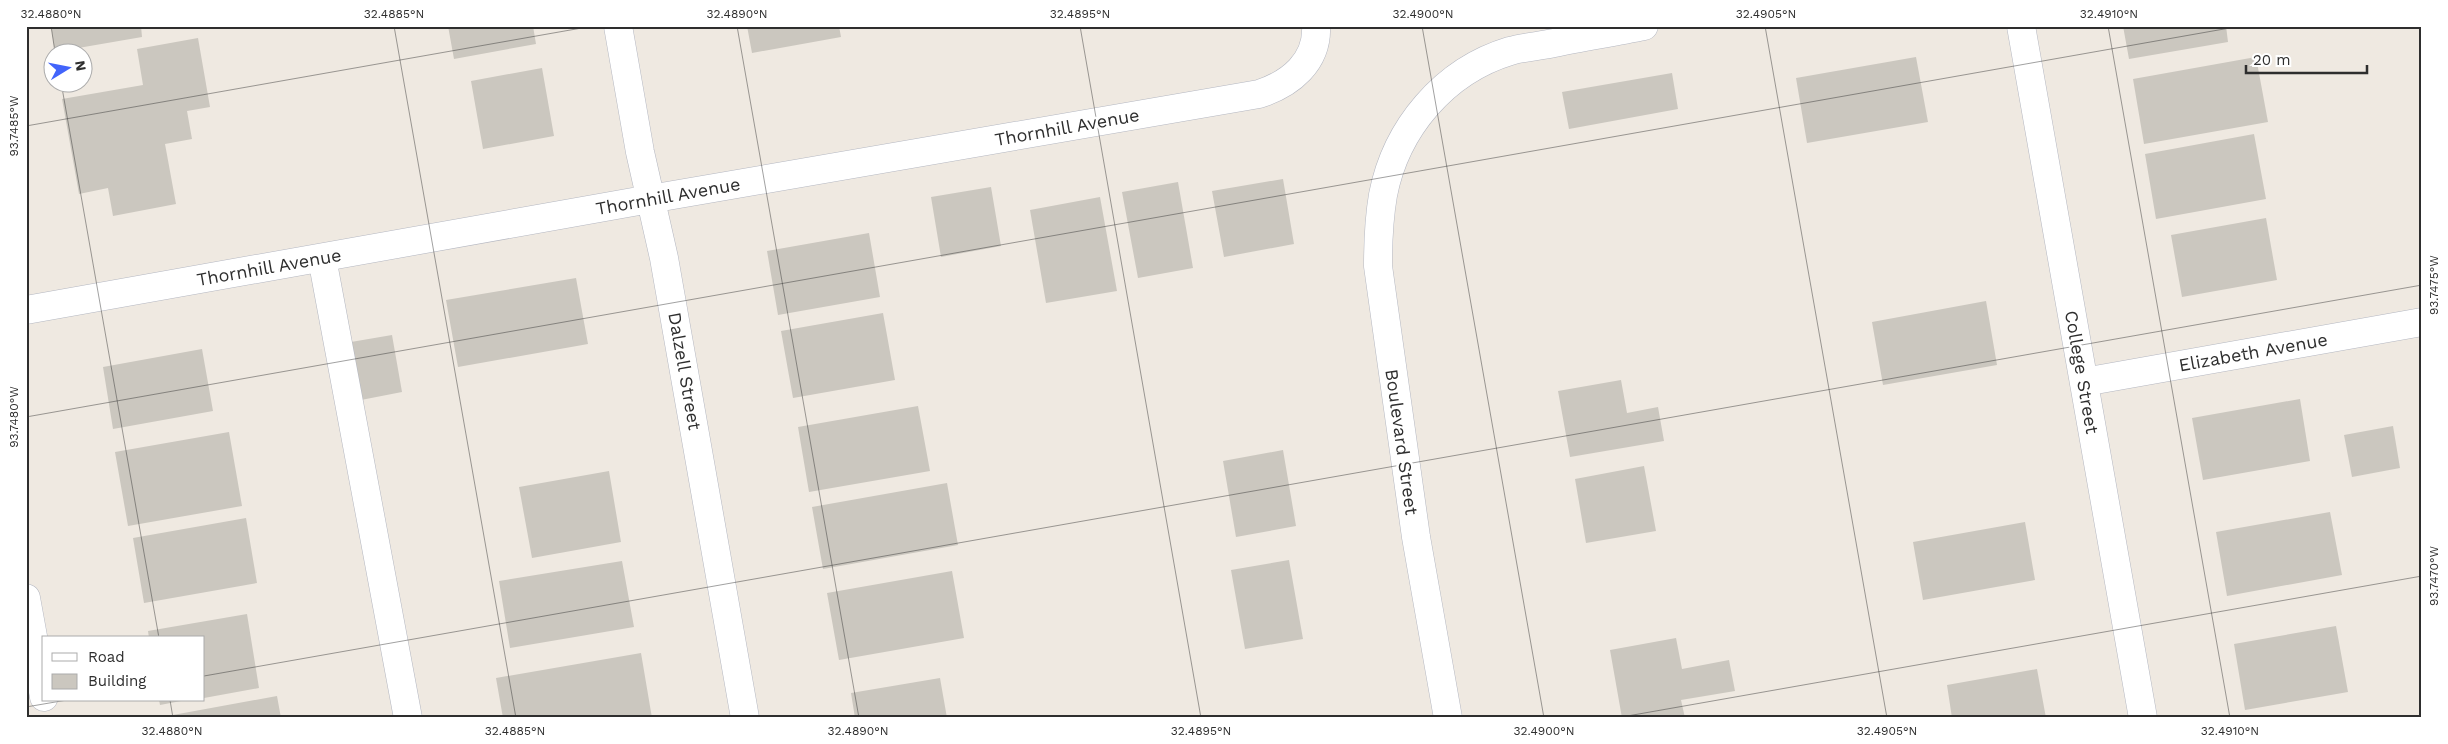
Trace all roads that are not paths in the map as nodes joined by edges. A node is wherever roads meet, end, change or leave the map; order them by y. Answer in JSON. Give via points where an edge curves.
{"nodes":[{"id":1,"x":618,"y":26,"type":"edge"},
{"id":2,"x":1316,"y":26,"type":"edge"},
{"id":3,"x":1644,"y":26,"type":"edge"},
{"id":4,"x":2021,"y":26,"type":"edge"},
{"id":5,"x":650,"y":199,"type":"junction"},
{"id":6,"x":322,"y":258,"type":"junction"},
{"id":7,"x":26,"y":310,"type":"edge"},
{"id":8,"x":2422,"y":322,"type":"edge"},
{"id":9,"x":2084,"y":382,"type":"junction"},
{"id":10,"x":26,"y":598,"type":"edge"},
{"id":11,"x":42,"y":685,"type":"edge"},
{"id":12,"x":44,"y":702,"type":"edge"},
{"id":13,"x":48,"y":718,"type":"edge"},
{"id":14,"x":408,"y":718,"type":"edge"},
{"id":15,"x":745,"y":718,"type":"edge"},
{"id":16,"x":1448,"y":718,"type":"edge"},
{"id":17,"x":2143,"y":718,"type":"edge"}],
"edges":[{"from":1,"to":5,"type":"street","name":"Dalzell Street"},
{"from":2,"to":5,"type":"street","name":"Thornhill Avenue","via":[[1317,38],[1303,68],[1279,87],[1259,94]]},
{"from":3,"to":16,"type":"street","name":"Boulevard Street","via":[[1510,51],[1485,60],[1450,82],[1429,100],[1412,122],[1383,193],[1378,266],[1416,537]]},
{"from":4,"to":9,"type":"street","name":"College Street"},
{"from":5,"to":6,"type":"street","name":"Thornhill Avenue"},
{"from":5,"to":15,"type":"street","name":"Dalzell Street","via":[[664,258]]},
{"from":6,"to":7,"type":"street","name":"Thornhill Avenue"},
{"from":6,"to":14,"type":"street"},
{"from":8,"to":9,"type":"street","name":"Elizabeth Avenue"},
{"from":9,"to":17,"type":"street","name":"College Street"},
{"from":10,"to":11,"type":"street"},
{"from":12,"to":13,"type":"street"}]}
